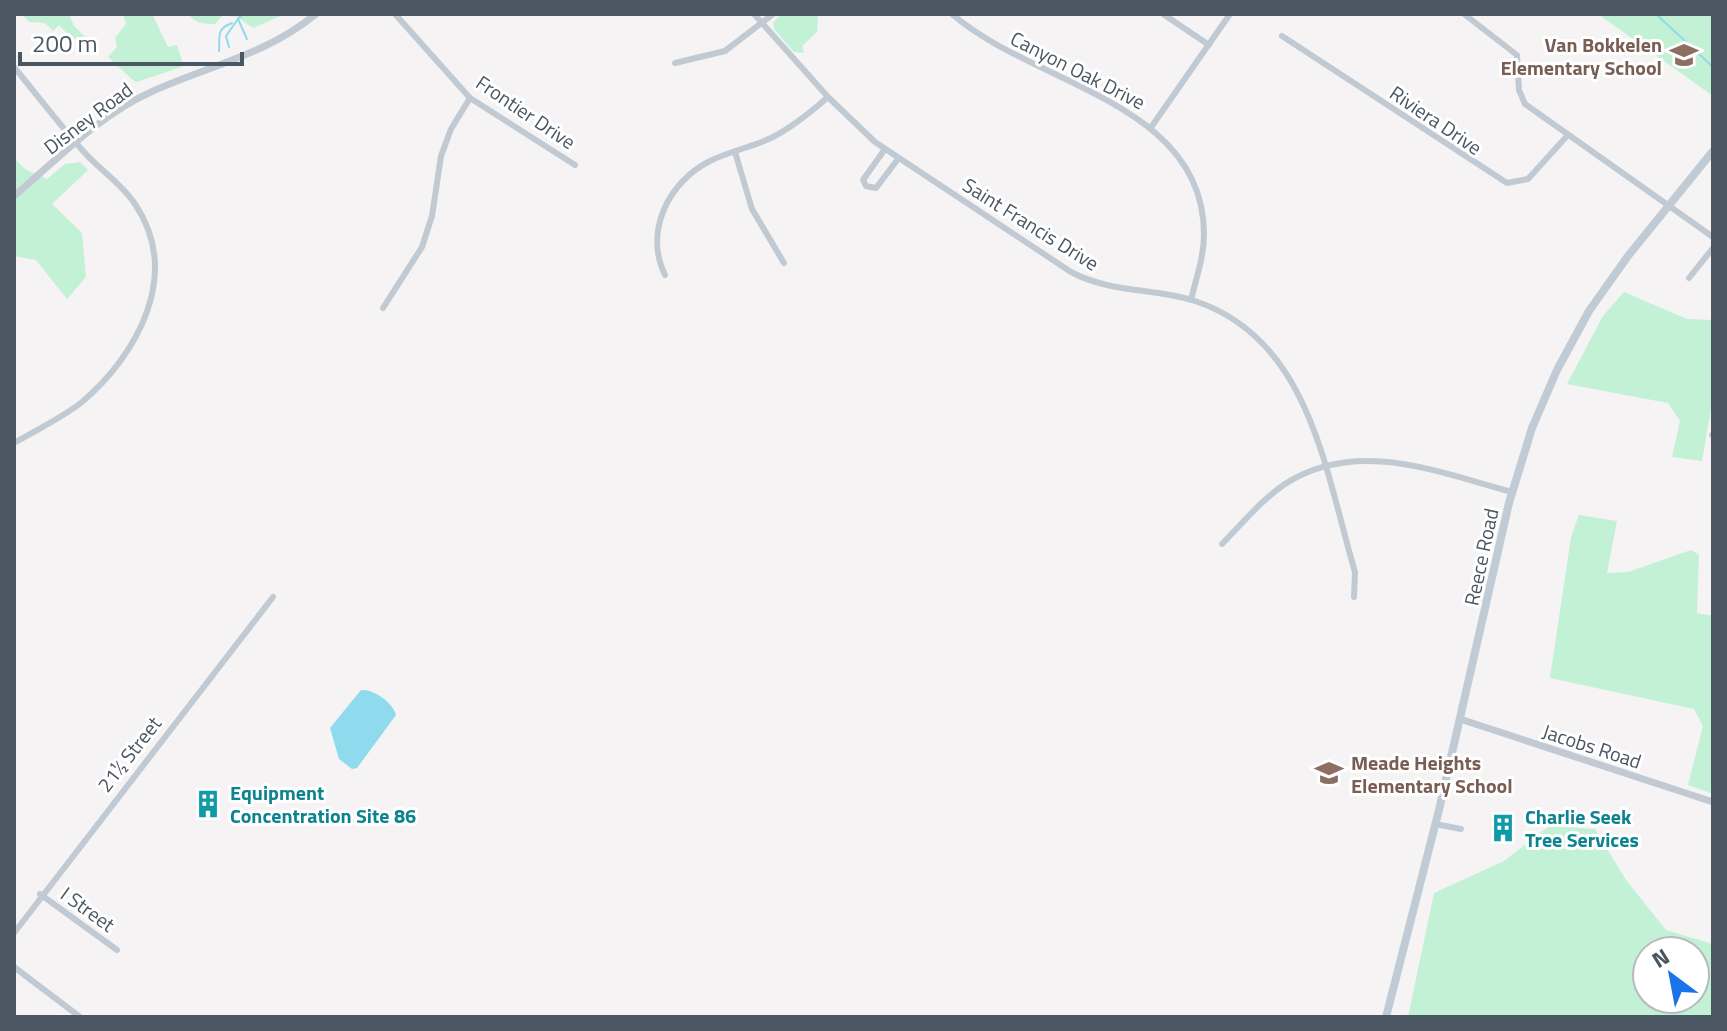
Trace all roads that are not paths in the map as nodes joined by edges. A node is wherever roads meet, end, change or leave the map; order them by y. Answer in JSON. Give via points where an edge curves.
{"nodes":[{"id":1,"x":316,"y":14,"type":"edge"},
{"id":2,"x":395,"y":14,"type":"edge"},
{"id":3,"x":754,"y":14,"type":"edge"},
{"id":4,"x":773,"y":14,"type":"edge"},
{"id":5,"x":952,"y":14,"type":"edge"},
{"id":6,"x":1163,"y":14,"type":"edge"},
{"id":7,"x":1230,"y":14,"type":"edge"},
{"id":8,"x":1464,"y":14,"type":"edge"},
{"id":9,"x":762,"y":23,"type":"junction"},
{"id":10,"x":1282,"y":36,"type":"dead end"},
{"id":11,"x":1209,"y":45,"type":"junction"},
{"id":12,"x":675,"y":63,"type":"dead end"},
{"id":13,"x":14,"y":67,"type":"edge"},
{"id":14,"x":828,"y":97,"type":"junction"},
{"id":15,"x":470,"y":98,"type":"junction"},
{"id":16,"x":1152,"y":126,"type":"junction"},
{"id":17,"x":1567,"y":136,"type":"junction"},
{"id":18,"x":77,"y":143,"type":"junction"},
{"id":19,"x":885,"y":149,"type":"junction"},
{"id":20,"x":1713,"y":151,"type":"edge"},
{"id":21,"x":735,"y":152,"type":"junction"},
{"id":22,"x":898,"y":159,"type":"junction"},
{"id":23,"x":575,"y":165,"type":"dead end"},
{"id":24,"x":14,"y":196,"type":"edge"},
{"id":25,"x":1670,"y":203,"type":"junction"},
{"id":26,"x":1713,"y":237,"type":"edge"},
{"id":27,"x":1713,"y":248,"type":"edge"},
{"id":28,"x":784,"y":263,"type":"dead end"},
{"id":29,"x":665,"y":275,"type":"dead end"},
{"id":30,"x":1689,"y":278,"type":"dead end"},
{"id":31,"x":1191,"y":300,"type":"junction"},
{"id":32,"x":383,"y":308,"type":"dead end"},
{"id":33,"x":14,"y":443,"type":"edge"},
{"id":34,"x":1324,"y":467,"type":"junction"},
{"id":35,"x":1512,"y":492,"type":"junction"},
{"id":36,"x":1222,"y":544,"type":"dead end"},
{"id":37,"x":273,"y":597,"type":"dead end"},
{"id":38,"x":1354,"y":597,"type":"dead end"},
{"id":39,"x":1460,"y":719,"type":"junction"},
{"id":40,"x":1713,"y":802,"type":"edge"},
{"id":41,"x":1435,"y":824,"type":"junction"},
{"id":42,"x":1461,"y":829,"type":"dead end"},
{"id":43,"x":40,"y":894,"type":"junction"},
{"id":44,"x":14,"y":933,"type":"edge"},
{"id":45,"x":117,"y":950,"type":"dead end"},
{"id":46,"x":14,"y":967,"type":"edge"},
{"id":47,"x":80,"y":1017,"type":"edge"},
{"id":48,"x":1386,"y":1017,"type":"edge"}],
"edges":[{"from":1,"to":18,"type":"street","name":"Disney Road","via":[[260,51],[137,99]]},
{"from":2,"to":15,"type":"street","name":"Frontier Drive"},
{"from":3,"to":9,"type":"street","name":"Saint Francis Drive"},
{"from":4,"to":9,"type":"street"},
{"from":5,"to":16,"type":"street","name":"Canyon Oak Drive","via":[[1003,51]]},
{"from":6,"to":11,"type":"street"},
{"from":7,"to":11,"type":"street"},
{"from":8,"to":17,"type":"street","via":[[1517,55],[1525,104]]},
{"from":9,"to":12,"type":"street","via":[[725,51]]},
{"from":9,"to":14,"type":"street","name":"Saint Francis Drive"},
{"from":10,"to":17,"type":"street","name":"Riviera Drive","via":[[1507,183],[1528,179]]},
{"from":11,"to":16,"type":"street"},
{"from":13,"to":18,"type":"street"},
{"from":14,"to":19,"type":"street","name":"Saint Francis Drive"},
{"from":14,"to":21,"type":"street","via":[[791,127]]},
{"from":15,"to":23,"type":"street","name":"Frontier Drive"},
{"from":15,"to":32,"type":"street","via":[[441,156],[422,247]]},
{"from":16,"to":31,"type":"street","name":"Canyon Oak Drive","via":[[1184,164],[1199,198],[1203,253]]},
{"from":17,"to":25,"type":"street"},
{"from":18,"to":24,"type":"street","name":"Disney Road"},
{"from":18,"to":33,"type":"street","via":[[122,187],[141,215],[152,249],[153,291],[142,329],[83,401]]},
{"from":19,"to":22,"type":"street","name":"Saint Francis Drive"},
{"from":19,"to":22,"type":"street","via":[[863,180],[866,186],[876,188]]},
{"from":20,"to":25,"type":"main road","name":"Reece Road"},
{"from":21,"to":28,"type":"street","via":[[752,209]]},
{"from":21,"to":29,"type":"street","via":[[696,170],[666,204],[656,244]]},
{"from":22,"to":31,"type":"street","name":"Saint Francis Drive","via":[[1082,278],[1105,287]]},
{"from":25,"to":26,"type":"street"},
{"from":25,"to":35,"type":"main road","name":"Reece Road","via":[[1608,283],[1572,341],[1532,428]]},
{"from":27,"to":30,"type":"street"},
{"from":31,"to":34,"type":"street","name":"Saint Francis Drive","via":[[1247,326],[1281,362],[1305,406]]},
{"from":34,"to":35,"type":"street","via":[[1347,461],[1394,461]]},
{"from":34,"to":36,"type":"street","via":[[1268,497]]},
{"from":34,"to":38,"type":"street","name":"Saint Francis Drive","via":[[1355,572]]},
{"from":35,"to":39,"type":"main road","name":"Reece Road"},
{"from":37,"to":43,"type":"street","name":"21½ Street"},
{"from":39,"to":40,"type":"street","name":"Jacobs Road"},
{"from":39,"to":41,"type":"main road","name":"Reece Road"},
{"from":41,"to":42,"type":"street"},
{"from":41,"to":48,"type":"main road","name":"Reece Road"},
{"from":43,"to":44,"type":"street","name":"21½ Street"},
{"from":43,"to":45,"type":"street","name":"I Street"},
{"from":46,"to":47,"type":"street"}]}
